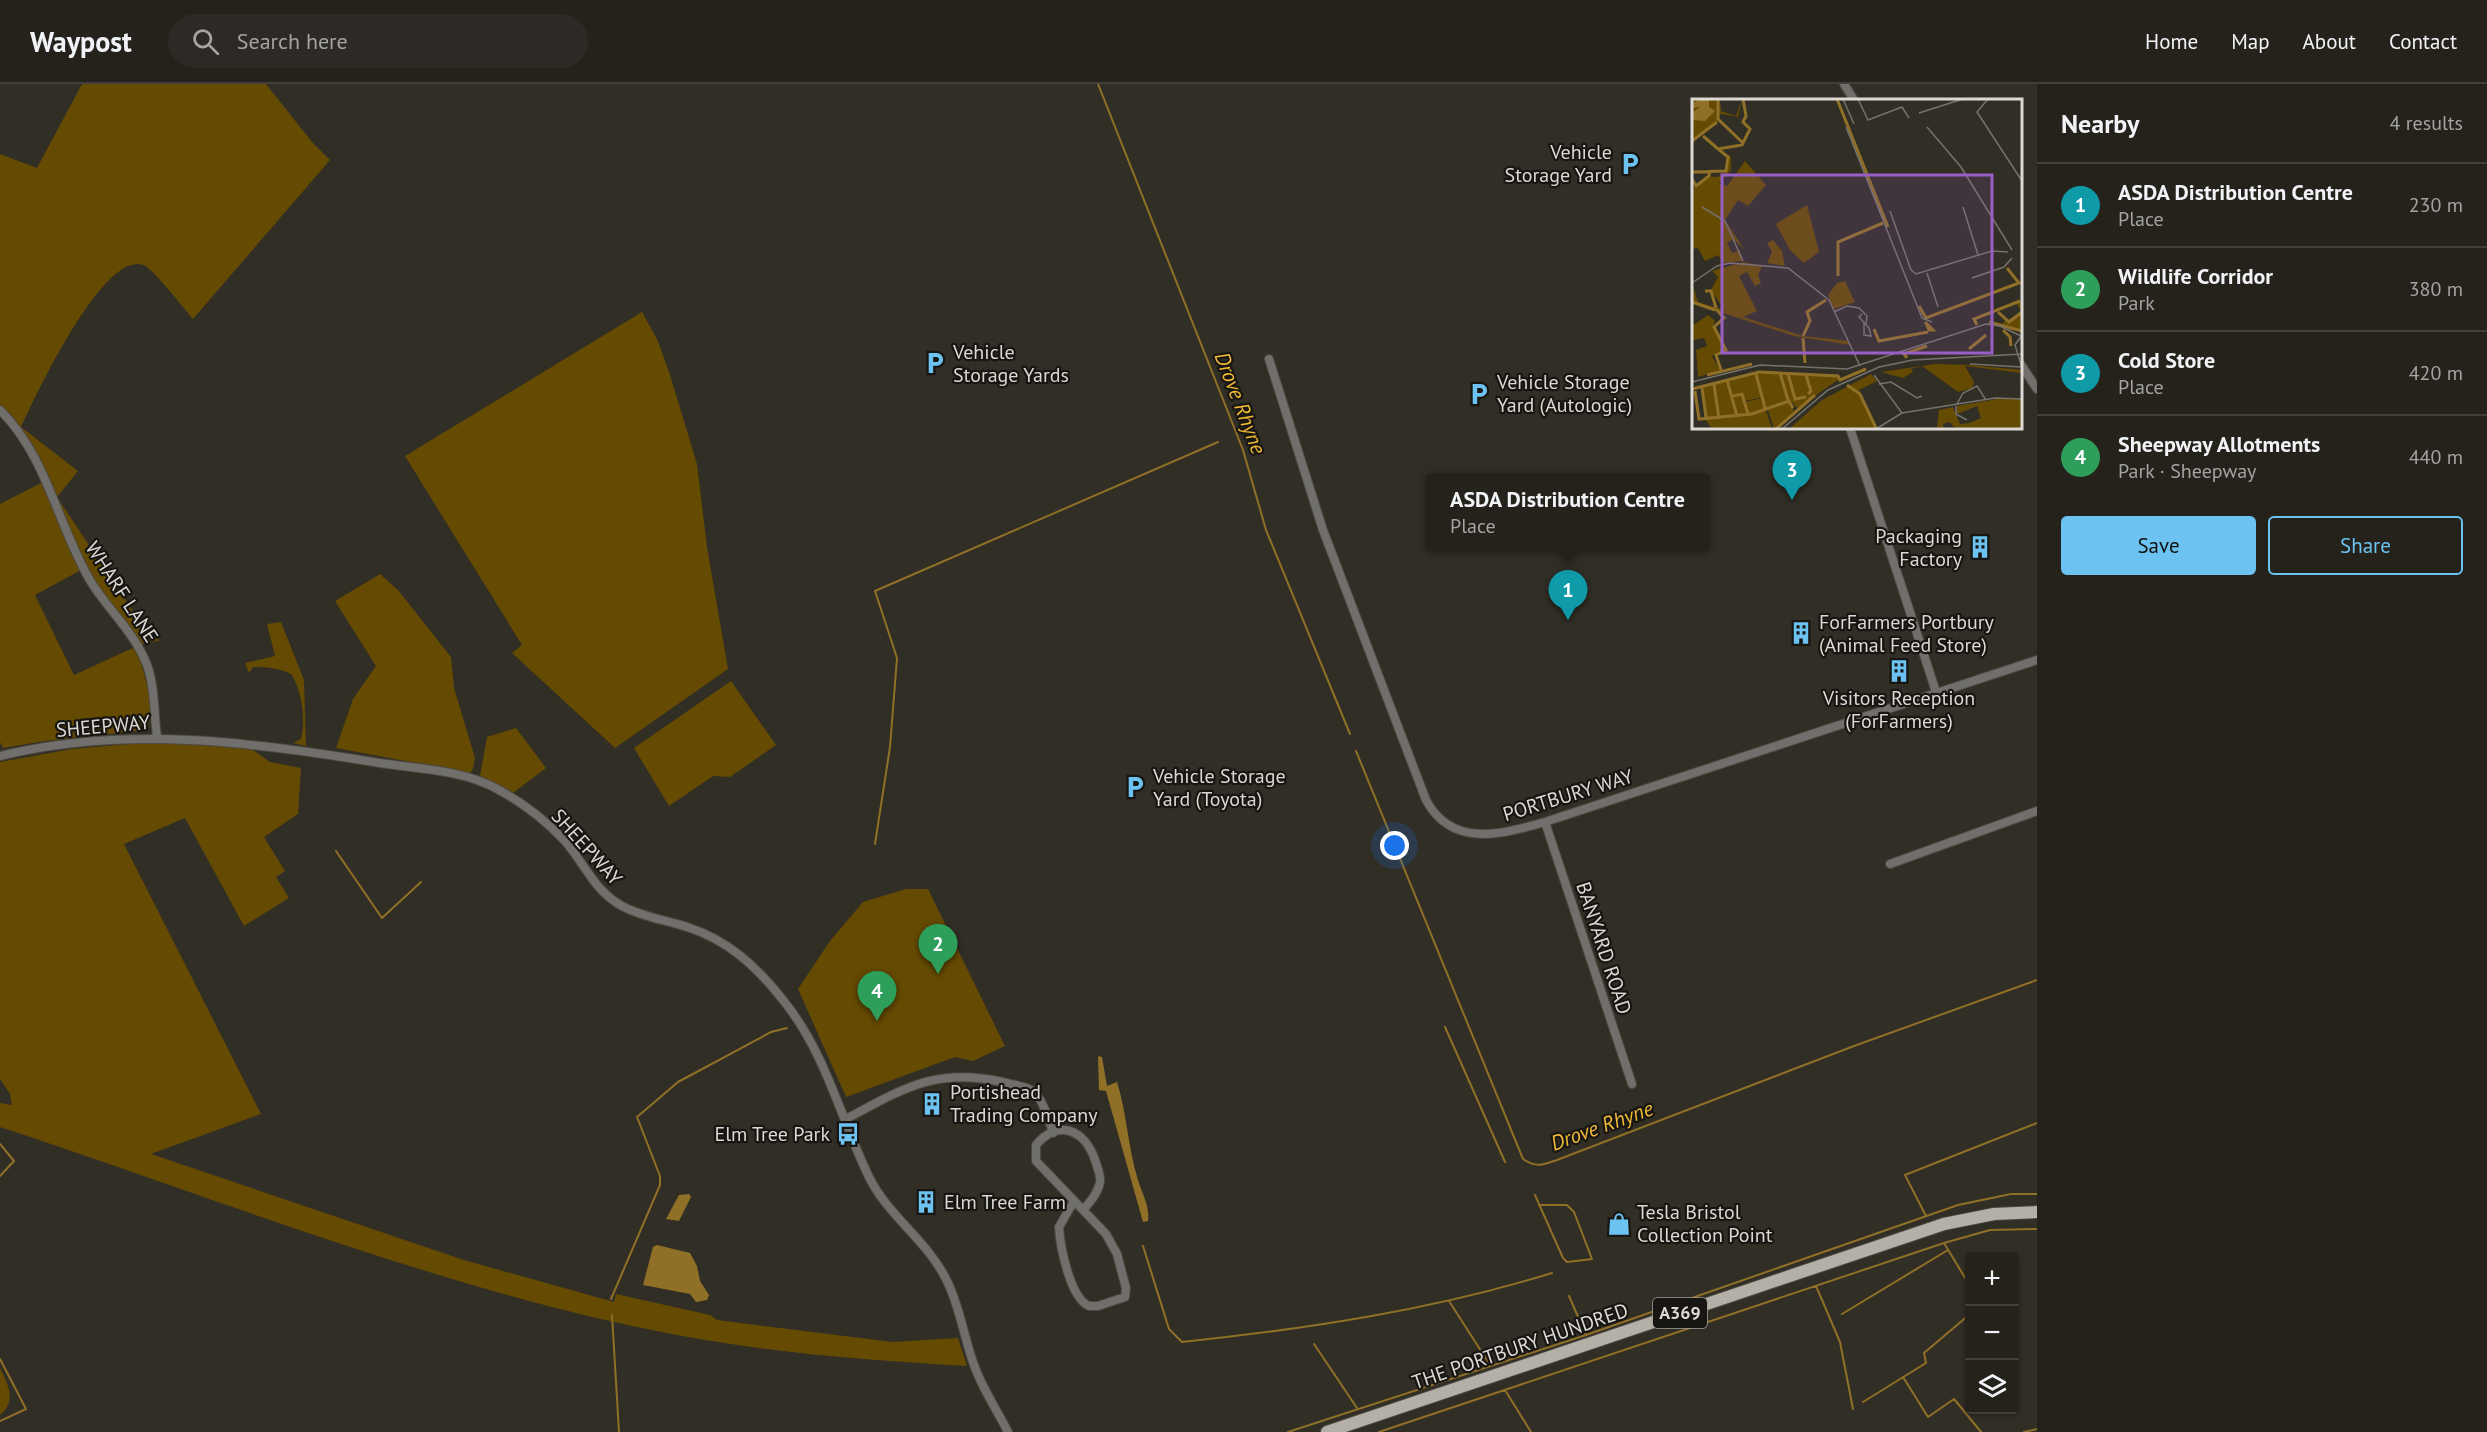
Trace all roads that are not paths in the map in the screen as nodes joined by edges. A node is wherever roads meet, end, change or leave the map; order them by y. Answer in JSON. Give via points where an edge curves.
{"nodes":[{"id":1,"x":1844,"y":84,"type":"edge"},
{"id":2,"x":1853,"y":99,"type":"edge"},
{"id":3,"x":1269,"y":359,"type":"dead end"},
{"id":4,"x":2022,"y":366,"type":"edge"},
{"id":5,"x":2037,"y":389,"type":"edge"},
{"id":6,"x":0,"y":410,"type":"edge"},
{"id":7,"x":1850,"y":429,"type":"edge"},
{"id":8,"x":2037,"y":660,"type":"edge"},
{"id":9,"x":1936,"y":692,"type":"junction"},
{"id":10,"x":157,"y":737,"type":"junction"},
{"id":11,"x":0,"y":756,"type":"edge"},
{"id":12,"x":2037,"y":811,"type":"edge"},
{"id":13,"x":1545,"y":822,"type":"junction"},
{"id":14,"x":1890,"y":864,"type":"dead end"},
{"id":15,"x":1632,"y":1084,"type":"dead end"},
{"id":16,"x":846,"y":1119,"type":"junction"},
{"id":17,"x":1053,"y":1133,"type":"junction"},
{"id":18,"x":1074,"y":1201,"type":"junction"},
{"id":19,"x":1083,"y":1210,"type":"junction"},
{"id":20,"x":2037,"y":1212,"type":"edge"},
{"id":21,"x":1008,"y":1432,"type":"edge"},
{"id":22,"x":1327,"y":1432,"type":"edge"}],
"edges":[{"from":1,"to":2,"type":"street"},
{"from":3,"to":13,"type":"street","name":"PORTBURY WAY","via":[[1323,530],[1432,813],[1465,833],[1484,835]]},
{"from":4,"to":5,"type":"street"},
{"from":6,"to":10,"type":"street","name":"WHARF LANE","via":[[28,443],[92,583],[140,648],[150,674]]},
{"from":7,"to":9,"type":"street"},
{"from":8,"to":9,"type":"street","name":"PORTBURY WAY"},
{"from":9,"to":13,"type":"street","name":"PORTBURY WAY"},
{"from":10,"to":11,"type":"street","name":"SHEEPWAY","via":[[55,746]]},
{"from":10,"to":16,"type":"street","name":"SHEEPWAY","via":[[295,749],[435,771],[474,779],[498,789],[539,817],[565,841],[599,890],[611,899],[635,912],[718,939],[744,956],[806,1029]]},
{"from":12,"to":14,"type":"street"},
{"from":13,"to":15,"type":"street","name":"BANYARD ROAD"},
{"from":16,"to":17,"type":"street","via":[[911,1086],[940,1077],[961,1076],[1032,1090]]},
{"from":16,"to":21,"type":"street","name":"SHEEPWAY","via":[[870,1179],[928,1250],[947,1280],[975,1370]]},
{"from":17,"to":18,"type":"street","via":[[1036,1145],[1036,1161]]},
{"from":17,"to":19,"type":"street","via":[[1073,1131],[1084,1137],[1091,1148],[1100,1179],[1094,1197]]},
{"from":18,"to":19,"type":"street"},
{"from":18,"to":19,"type":"street","via":[[1059,1227],[1073,1290],[1089,1306],[1119,1301],[1125,1297],[1126,1288],[1114,1247]]},
{"from":20,"to":22,"type":"main road","name":"THE PORTBURY HUNDRED","number":"A369","via":[[1994,1214],[1944,1224]]}]}
